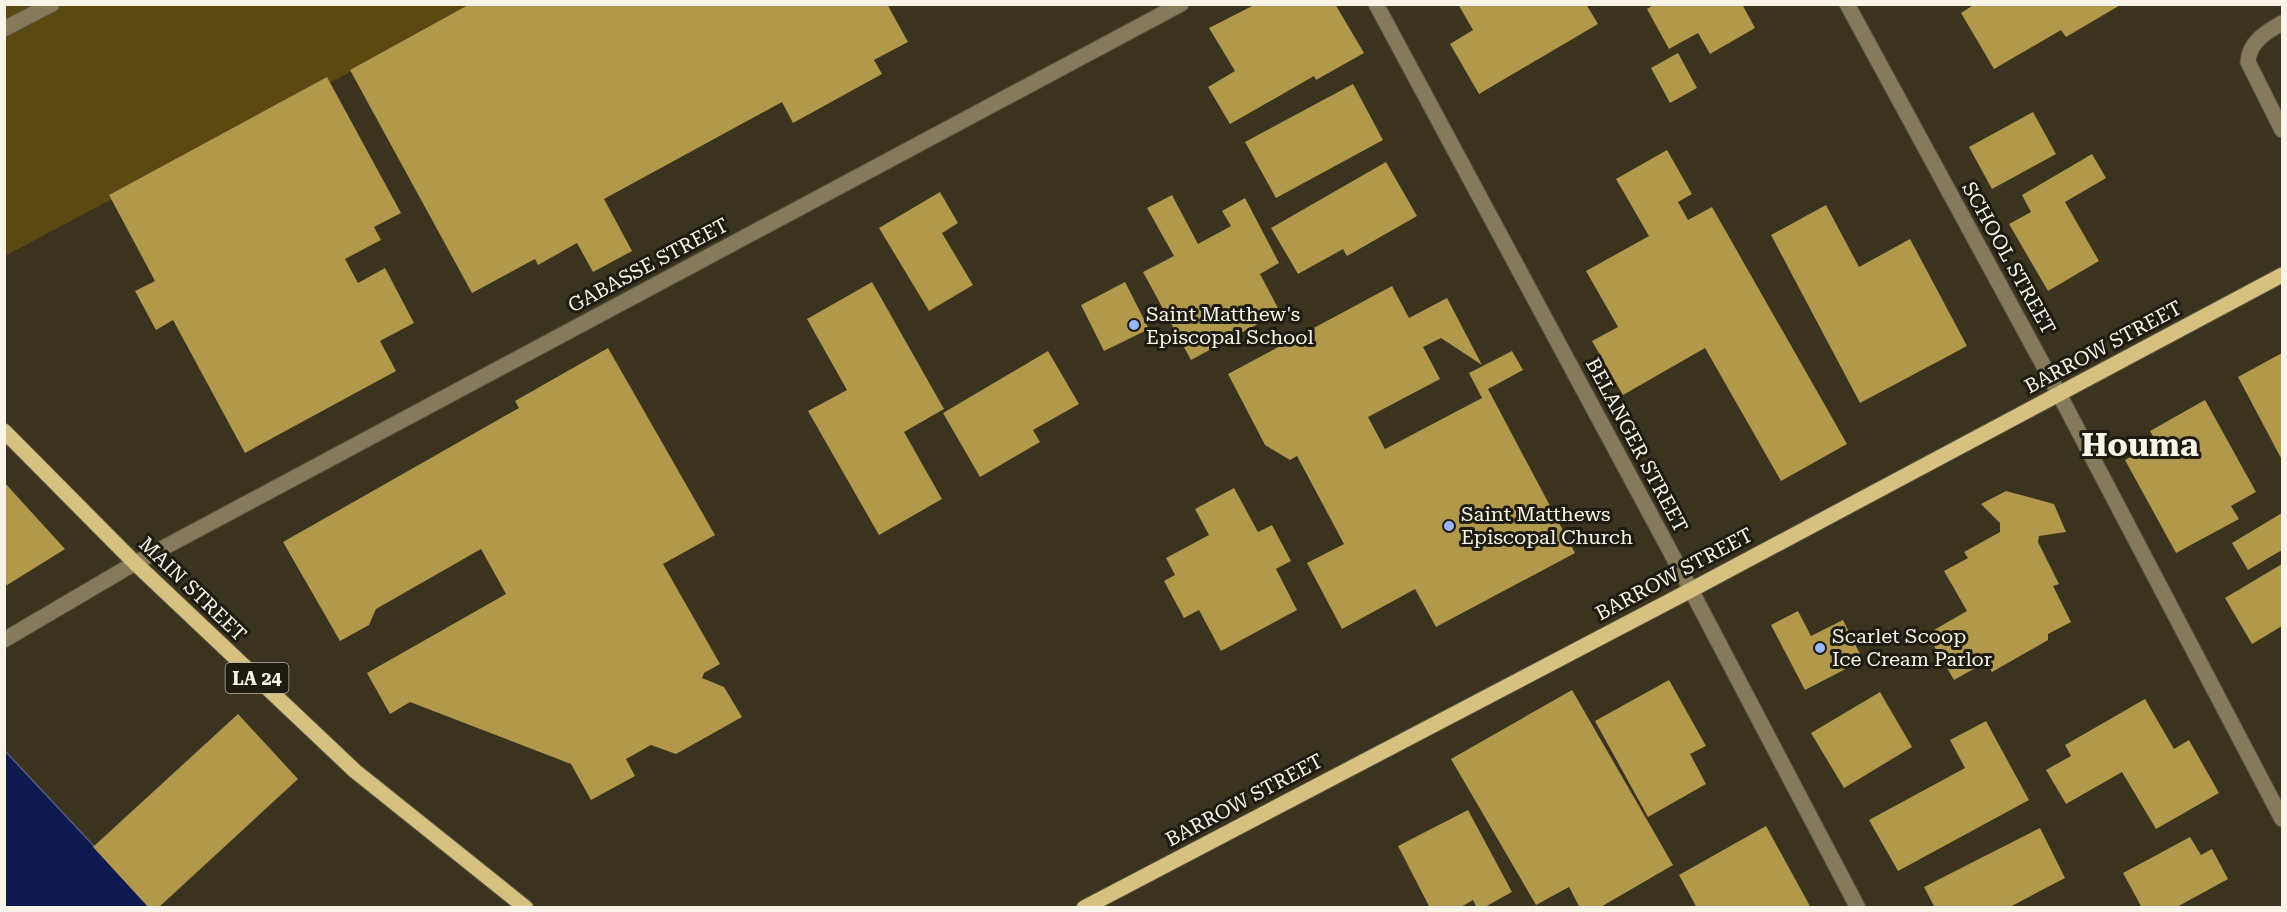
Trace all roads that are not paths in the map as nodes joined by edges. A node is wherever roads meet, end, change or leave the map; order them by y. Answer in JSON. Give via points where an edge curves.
{"nodes":[{"id":1,"x":52,"y":4,"type":"edge"},
{"id":2,"x":1181,"y":4,"type":"edge"},
{"id":3,"x":1376,"y":4,"type":"edge"},
{"id":4,"x":1847,"y":4,"type":"edge"},
{"id":5,"x":2283,"y":23,"type":"edge"},
{"id":6,"x":4,"y":29,"type":"edge"},
{"id":7,"x":2283,"y":130,"type":"edge"},
{"id":8,"x":2283,"y":276,"type":"edge"},
{"id":9,"x":2059,"y":394,"type":"junction"},
{"id":10,"x":4,"y":431,"type":"edge"},
{"id":11,"x":135,"y":563,"type":"junction"},
{"id":12,"x":1691,"y":590,"type":"junction"},
{"id":13,"x":4,"y":640,"type":"edge"},
{"id":14,"x":2283,"y":819,"type":"edge"},
{"id":15,"x":526,"y":908,"type":"edge"},
{"id":16,"x":1084,"y":908,"type":"edge"},
{"id":17,"x":1858,"y":908,"type":"edge"}],
"edges":[{"from":1,"to":6,"type":"street"},
{"from":2,"to":11,"type":"street","name":"GABASSE STREET"},
{"from":3,"to":12,"type":"street","name":"BELANGER STREET"},
{"from":4,"to":9,"type":"street","name":"SCHOOL STREET"},
{"from":5,"to":7,"type":"street","via":[[2260,37],[2248,53],[2248,62]]},
{"from":8,"to":9,"type":"main road","name":"BARROW STREET"},
{"from":9,"to":12,"type":"main road","name":"BARROW STREET"},
{"from":9,"to":14,"type":"street","name":"SCHOOL STREET"},
{"from":10,"to":11,"type":"main road","name":"MAIN STREET","number":"LA 24"},
{"from":11,"to":13,"type":"street","name":"GABASSE STREET"},
{"from":11,"to":15,"type":"main road","name":"MAIN STREET","number":"LA 24","via":[[355,771]]},
{"from":12,"to":16,"type":"main road","name":"BARROW STREET"},
{"from":12,"to":17,"type":"street","name":"BELANGER STREET"}]}
